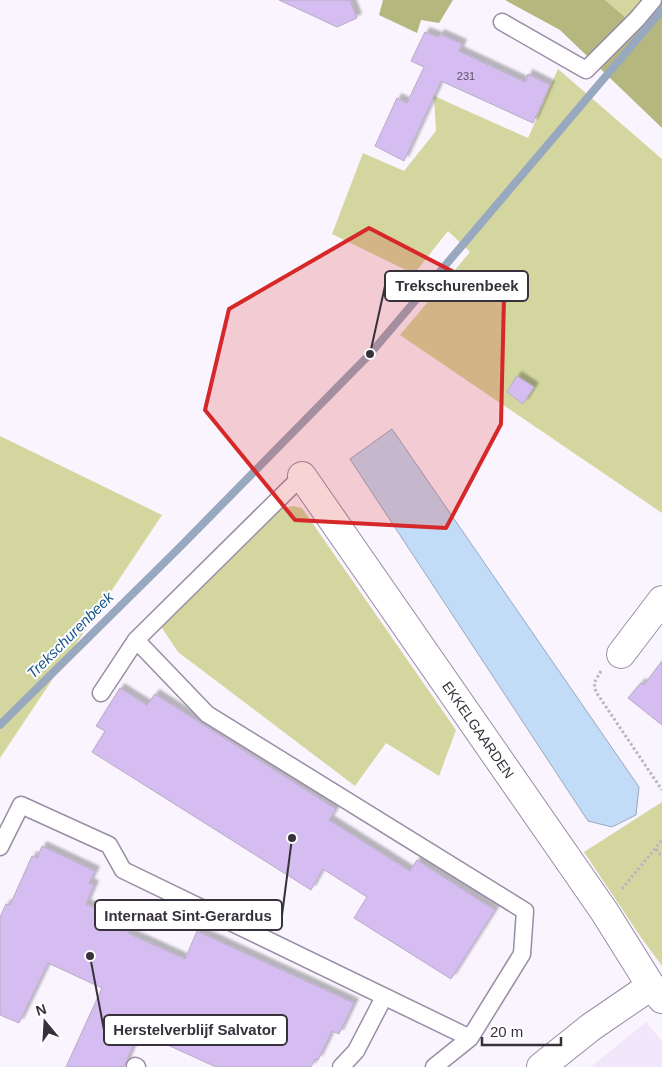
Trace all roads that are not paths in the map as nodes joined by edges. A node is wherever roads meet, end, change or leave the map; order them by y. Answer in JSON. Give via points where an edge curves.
{"nodes":[{"id":1,"x":653,"y":0,"type":"edge"},
{"id":2,"x":502,"y":22,"type":"dead end"},
{"id":3,"x":302,"y":476,"type":"joint"},
{"id":4,"x":662,"y":600,"type":"edge"},
{"id":5,"x":136,"y":640,"type":"junction"},
{"id":6,"x":621,"y":654,"type":"road end"},
{"id":7,"x":101,"y":692,"type":"dead end"},
{"id":8,"x":0,"y":846,"type":"edge"},
{"id":9,"x":657,"y":992,"type":"edge"},
{"id":10,"x":384,"y":997,"type":"junction"},
{"id":11,"x":470,"y":1038,"type":"junction"},
{"id":12,"x":341,"y":1067,"type":"edge"},
{"id":13,"x":434,"y":1067,"type":"edge"},
{"id":14,"x":541,"y":1067,"type":"edge"}],
"edges":[{"from":1,"to":2,"type":"lane","via":[[586,70]]},
{"from":3,"to":5,"type":"lane"},
{"from":3,"to":9,"type":"street","name":"EKKELGAARDEN"},
{"from":4,"to":6,"type":"street"},
{"from":5,"to":7,"type":"lane"},
{"from":5,"to":11,"type":"lane","via":[[208,714],[525,911],[522,954]]},
{"from":8,"to":10,"type":"lane","via":[[21,805],[109,845],[123,870]]},
{"from":9,"to":14,"type":"street","name":"EKKELGAARDEN","via":[[591,1027]]},
{"from":10,"to":11,"type":"lane"},
{"from":10,"to":12,"type":"lane","via":[[356,1051]]},
{"from":11,"to":13,"type":"lane"}]}
